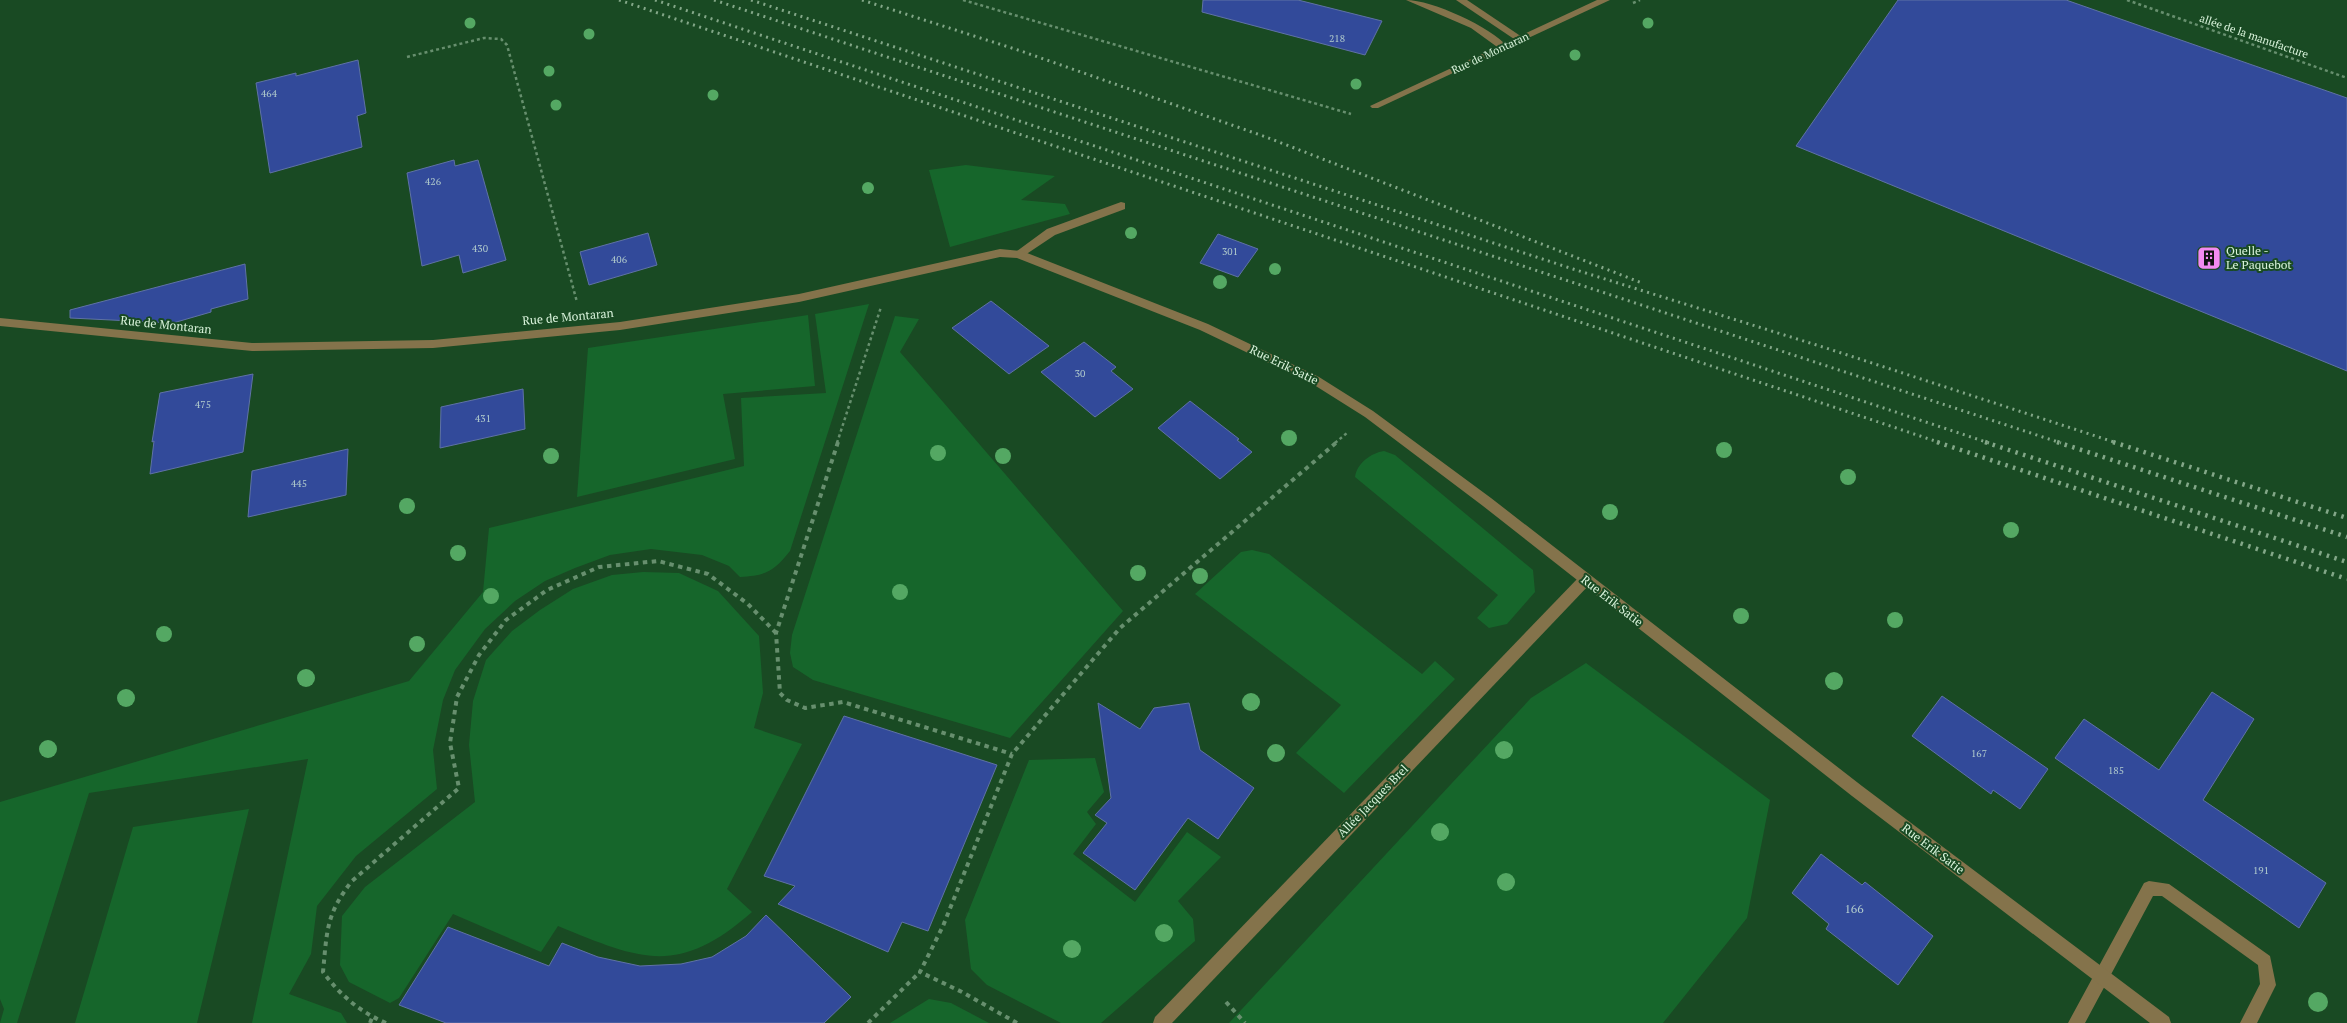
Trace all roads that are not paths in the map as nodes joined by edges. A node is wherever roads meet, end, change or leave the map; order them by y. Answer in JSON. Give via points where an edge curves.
{"nodes":[{"id":1,"x":1411,"y":0,"type":"edge"},
{"id":2,"x":1461,"y":0,"type":"edge"},
{"id":3,"x":1605,"y":0,"type":"edge"},
{"id":4,"x":1520,"y":38,"type":"junction"},
{"id":5,"x":1503,"y":47,"type":"junction"},
{"id":6,"x":1375,"y":106,"type":"dead end"},
{"id":7,"x":1121,"y":206,"type":"dead end"},
{"id":8,"x":1018,"y":254,"type":"junction"},
{"id":9,"x":0,"y":322,"type":"edge"},
{"id":10,"x":1585,"y":580,"type":"junction"},
{"id":11,"x":2101,"y":978,"type":"junction"},
{"id":12,"x":1161,"y":1023,"type":"edge"},
{"id":13,"x":2076,"y":1023,"type":"edge"},
{"id":14,"x":2163,"y":1023,"type":"edge"},
{"id":15,"x":2248,"y":1023,"type":"edge"}],
"edges":[{"from":1,"to":5,"type":"street","via":[[1474,26]]},
{"from":2,"to":4,"type":"street"},
{"from":3,"to":4,"type":"street","name":"Rue de Montaran"},
{"from":4,"to":5,"type":"street","name":"Rue de Montaran"},
{"from":5,"to":6,"type":"street","name":"Rue de Montaran"},
{"from":7,"to":8,"type":"street","via":[[1052,232]]},
{"from":8,"to":9,"type":"street","name":"Rue de Montaran","via":[[1000,253],[799,298],[629,325],[433,344],[252,347]]},
{"from":8,"to":10,"type":"street","name":"Rue Erik Satie","via":[[1204,327],[1315,380],[1369,414]]},
{"from":10,"to":11,"type":"street","name":"Rue Erik Satie"},
{"from":10,"to":12,"type":"street","name":"Allée Jacques Brel"},
{"from":11,"to":13,"type":"street"},
{"from":11,"to":14,"type":"street","name":"Rue Erik Satie"},
{"from":11,"to":15,"type":"street","via":[[2148,888],[2164,889],[2265,961],[2268,985]]}]}
